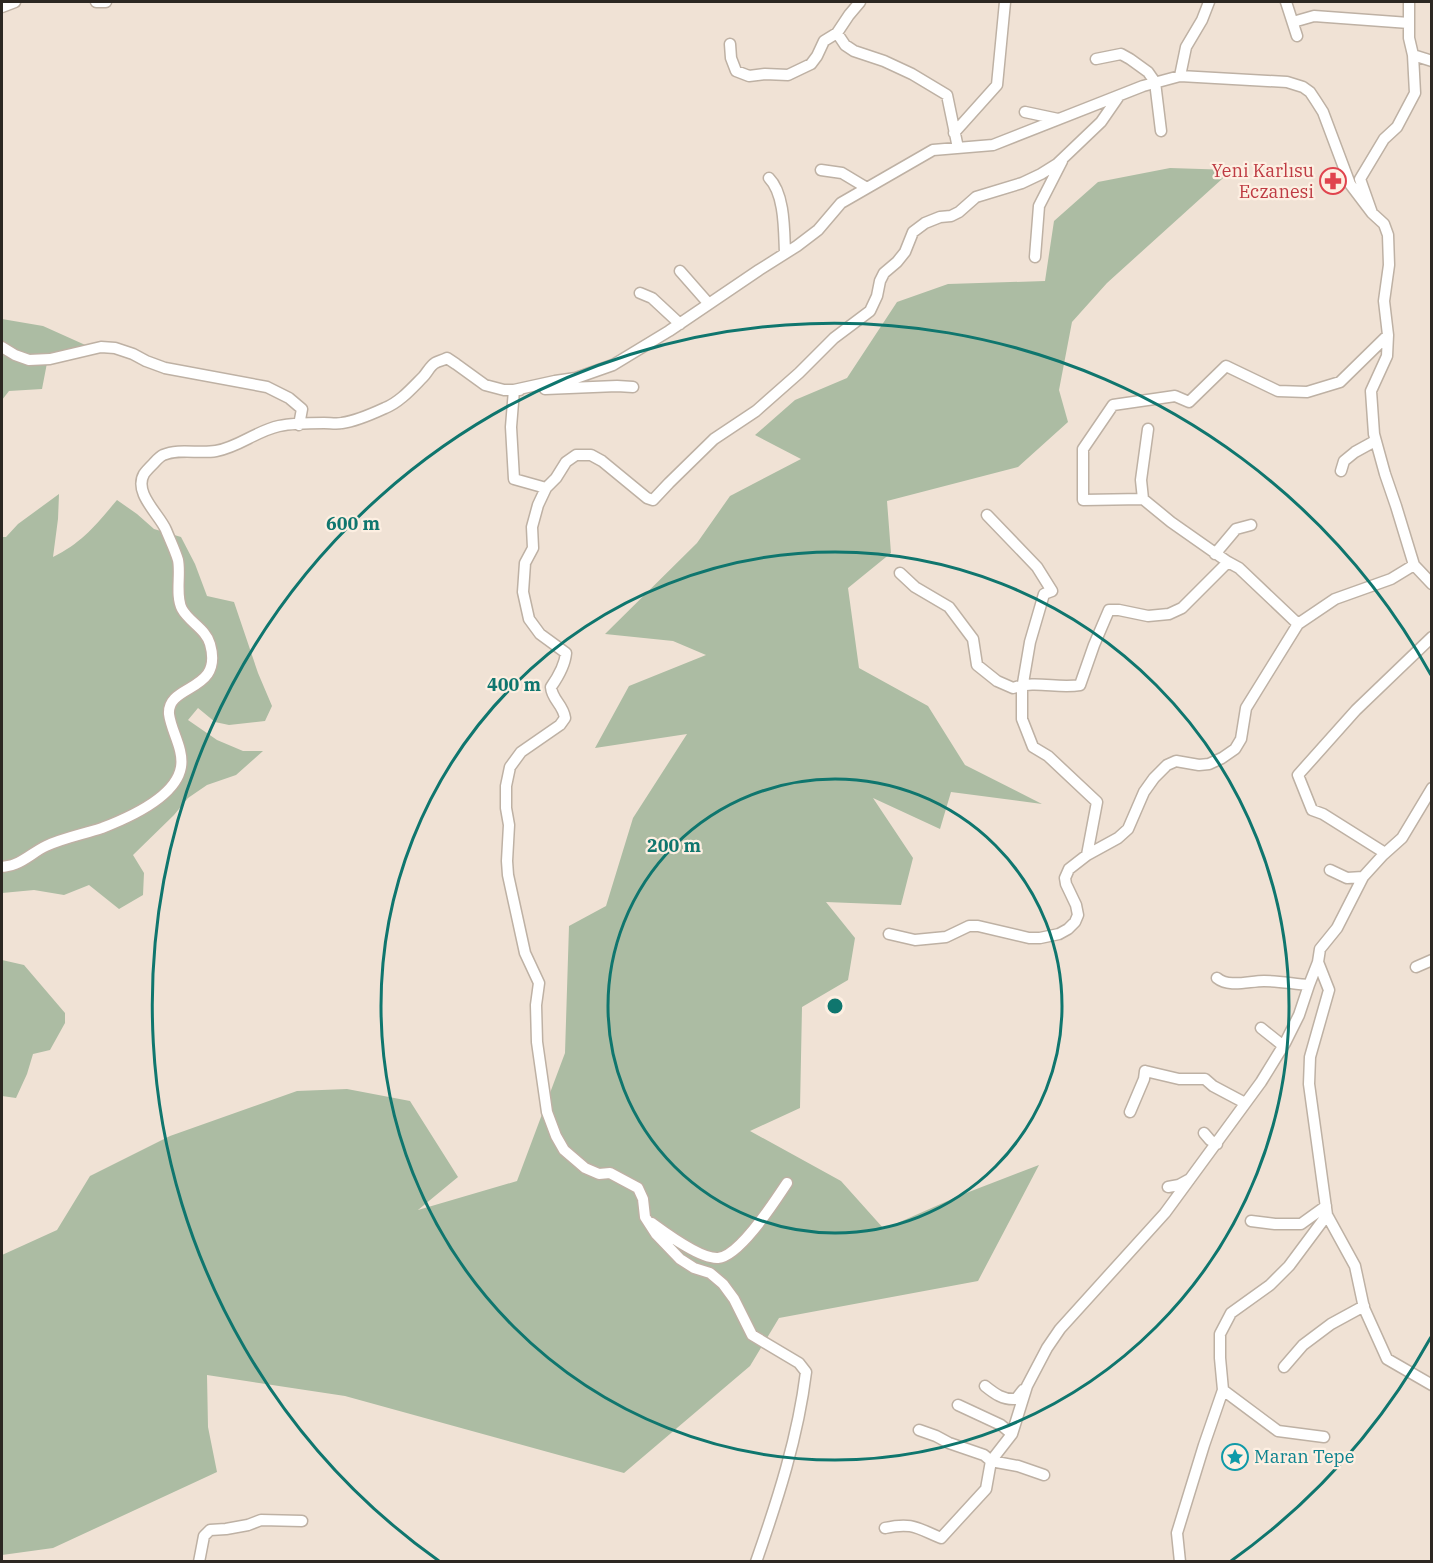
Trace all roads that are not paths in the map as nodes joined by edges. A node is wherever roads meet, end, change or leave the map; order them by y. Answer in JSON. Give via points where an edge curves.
{"nodes":[{"id":1,"x":15,"y":2,"type":"edge"},
{"id":2,"x":96,"y":2,"type":"edge"},
{"id":3,"x":106,"y":2,"type":"edge"},
{"id":4,"x":860,"y":2,"type":"edge"},
{"id":5,"x":1005,"y":2,"type":"edge"},
{"id":6,"x":1210,"y":2,"type":"edge"},
{"id":7,"x":1286,"y":2,"type":"edge"},
{"id":8,"x":1409,"y":2,"type":"edge"},
{"id":9,"x":2,"y":7,"type":"edge"},
{"id":10,"x":1293,"y":22,"type":"junction"},
{"id":11,"x":1409,"y":23,"type":"junction"},
{"id":12,"x":837,"y":33,"type":"junction"},
{"id":13,"x":1297,"y":36,"type":"dead end"},
{"id":14,"x":730,"y":44,"type":"dead end"},
{"id":15,"x":1413,"y":55,"type":"junction"},
{"id":16,"x":1096,"y":58,"type":"dead end"},
{"id":17,"x":1431,"y":60,"type":"edge"},
{"id":18,"x":1180,"y":76,"type":"junction"},
{"id":19,"x":1155,"y":82,"type":"junction"},
{"id":20,"x":1119,"y":96,"type":"junction"},
{"id":21,"x":1025,"y":112,"type":"dead end"},
{"id":22,"x":1059,"y":119,"type":"junction"},
{"id":23,"x":1161,"y":131,"type":"dead end"},
{"id":24,"x":954,"y":133,"type":"junction"},
{"id":25,"x":958,"y":148,"type":"junction"},
{"id":26,"x":1066,"y":155,"type":"junction"},
{"id":27,"x":821,"y":170,"type":"dead end"},
{"id":28,"x":769,"y":178,"type":"dead end"},
{"id":29,"x":867,"y":188,"type":"junction"},
{"id":30,"x":1372,"y":213,"type":"junction"},
{"id":31,"x":785,"y":253,"type":"junction"},
{"id":32,"x":1035,"y":257,"type":"dead end"},
{"id":33,"x":680,"y":271,"type":"dead end"},
{"id":34,"x":640,"y":293,"type":"dead end"},
{"id":35,"x":709,"y":304,"type":"junction"},
{"id":36,"x":680,"y":324,"type":"junction"},
{"id":37,"x":1388,"y":335,"type":"junction"},
{"id":38,"x":2,"y":347,"type":"edge"},
{"id":39,"x":633,"y":387,"type":"dead end"},
{"id":40,"x":514,"y":390,"type":"junction"},
{"id":41,"x":298,"y":425,"type":"junction"},
{"id":42,"x":1148,"y":429,"type":"dead end"},
{"id":43,"x":1375,"y":441,"type":"junction"},
{"id":44,"x":1341,"y":471,"type":"dead end"},
{"id":45,"x":546,"y":488,"type":"junction"},
{"id":46,"x":1143,"y":499,"type":"junction"},
{"id":47,"x":987,"y":514,"type":"dead end"},
{"id":48,"x":1251,"y":525,"type":"dead end"},
{"id":49,"x":1215,"y":554,"type":"junction"},
{"id":50,"x":1228,"y":562,"type":"junction"},
{"id":51,"x":1414,"y":566,"type":"junction"},
{"id":52,"x":900,"y":573,"type":"dead end"},
{"id":53,"x":1431,"y":584,"type":"edge"},
{"id":54,"x":1298,"y":624,"type":"junction"},
{"id":55,"x":1431,"y":637,"type":"edge"},
{"id":56,"x":1024,"y":684,"type":"junction"},
{"id":57,"x":1431,"y":788,"type":"edge"},
{"id":58,"x":1385,"y":853,"type":"junction"},
{"id":59,"x":1087,"y":855,"type":"junction"},
{"id":60,"x":2,"y":867,"type":"edge"},
{"id":61,"x":1330,"y":870,"type":"dead end"},
{"id":62,"x":1363,"y":877,"type":"junction"},
{"id":63,"x":889,"y":934,"type":"dead end"},
{"id":64,"x":1431,"y":960,"type":"edge"},
{"id":65,"x":1318,"y":962,"type":"junction"},
{"id":66,"x":1416,"y":967,"type":"dead end"},
{"id":67,"x":1217,"y":978,"type":"dead end"},
{"id":68,"x":1308,"y":985,"type":"junction"},
{"id":69,"x":1261,"y":1028,"type":"dead end"},
{"id":70,"x":1285,"y":1043,"type":"junction"},
{"id":71,"x":1245,"y":1102,"type":"junction"},
{"id":72,"x":1130,"y":1113,"type":"dead end"},
{"id":73,"x":1204,"y":1132,"type":"dead end"},
{"id":74,"x":1216,"y":1144,"type":"junction"},
{"id":75,"x":1190,"y":1179,"type":"junction"},
{"id":76,"x":787,"y":1183,"type":"dead end"},
{"id":77,"x":1168,"y":1187,"type":"dead end"},
{"id":78,"x":1326,"y":1210,"type":"junction"},
{"id":79,"x":645,"y":1217,"type":"junction"},
{"id":80,"x":1251,"y":1221,"type":"dead end"},
{"id":81,"x":1364,"y":1306,"type":"junction"},
{"id":82,"x":1284,"y":1367,"type":"dead end"},
{"id":83,"x":1431,"y":1385,"type":"edge"},
{"id":84,"x":986,"y":1386,"type":"dead end"},
{"id":85,"x":1027,"y":1386,"type":"junction"},
{"id":86,"x":1223,"y":1390,"type":"junction"},
{"id":87,"x":958,"y":1405,"type":"dead end"},
{"id":88,"x":918,"y":1430,"type":"dead end"},
{"id":89,"x":1012,"y":1434,"type":"junction"},
{"id":90,"x":1324,"y":1437,"type":"dead end"},
{"id":91,"x":991,"y":1461,"type":"junction"},
{"id":92,"x":1044,"y":1475,"type":"dead end"},
{"id":93,"x":302,"y":1521,"type":"dead end"},
{"id":94,"x":885,"y":1528,"type":"dead end"},
{"id":95,"x":199,"y":1562,"type":"edge"},
{"id":96,"x":756,"y":1562,"type":"edge"},
{"id":97,"x":1180,"y":1562,"type":"edge"}],
"edges":[{"from":1,"to":9,"type":"street"},
{"from":2,"to":3,"type":"street"},
{"from":4,"to":12,"type":"street"},
{"from":5,"to":24,"type":"street","via":[[997,85]]},
{"from":6,"to":18,"type":"street","via":[[1186,46]]},
{"from":7,"to":10,"type":"street"},
{"from":8,"to":11,"type":"street"},
{"from":10,"to":11,"type":"street","via":[[1314,16]]},
{"from":10,"to":13,"type":"street"},
{"from":11,"to":15,"type":"street"},
{"from":12,"to":14,"type":"street","via":[[824,41],[811,64],[788,75],[749,76],[736,71]]},
{"from":12,"to":24,"type":"street","via":[[854,51],[893,65],[947,94]]},
{"from":15,"to":17,"type":"street"},
{"from":15,"to":30,"type":"street","via":[[1415,93],[1397,127],[1384,139],[1360,179]]},
{"from":16,"to":19,"type":"street","via":[[1120,54],[1148,72]]},
{"from":18,"to":19,"type":"street"},
{"from":18,"to":30,"type":"street","via":[[1287,82],[1303,87],[1323,112],[1350,184]]},
{"from":19,"to":20,"type":"street"},
{"from":19,"to":23,"type":"street"},
{"from":20,"to":22,"type":"street"},
{"from":20,"to":26,"type":"street","via":[[1101,122]]},
{"from":21,"to":22,"type":"street"},
{"from":22,"to":25,"type":"street","via":[[993,145]]},
{"from":24,"to":25,"type":"street"},
{"from":25,"to":29,"type":"street","via":[[933,150]]},
{"from":26,"to":32,"type":"street","via":[[1039,206]]},
{"from":26,"to":45,"type":"street","via":[[1041,174],[976,197],[959,212],[924,223],[913,232],[905,252],[884,273],[870,311],[834,338],[756,411],[714,439],[653,500],[591,455],[576,455],[566,462]]},
{"from":27,"to":29,"type":"street","via":[[842,173]]},
{"from":28,"to":31,"type":"street","via":[[775,184],[782,212]]},
{"from":29,"to":31,"type":"street","via":[[841,203],[818,230]]},
{"from":30,"to":37,"type":"street","via":[[1384,224],[1388,236],[1384,300]]},
{"from":31,"to":35,"type":"street"},
{"from":33,"to":35,"type":"street"},
{"from":34,"to":36,"type":"street","via":[[652,298]]},
{"from":35,"to":36,"type":"street"},
{"from":36,"to":40,"type":"street","via":[[613,365],[576,378]]},
{"from":37,"to":43,"type":"street","via":[[1387,356],[1371,390]]},
{"from":37,"to":46,"type":"street","via":[[1340,382],[1307,392],[1278,391],[1226,366],[1189,402],[1175,396],[1113,405],[1083,449],[1083,500]]},
{"from":38,"to":41,"type":"street","via":[[29,360],[115,348],[165,368],[267,387],[302,409]]},
{"from":39,"to":40,"type":"street"},
{"from":40,"to":41,"type":"street","via":[[485,385],[447,358],[434,363],[404,396],[387,407],[341,424]]},
{"from":40,"to":45,"type":"street","via":[[514,479]]},
{"from":41,"to":60,"type":"street","via":[[258,433],[216,451],[161,455],[143,475],[146,499],[164,526],[178,562],[183,611],[210,640],[212,650],[208,674],[170,705],[182,765],[178,777],[170,789],[137,812]]},
{"from":42,"to":46,"type":"street","via":[[1141,480]]},
{"from":43,"to":44,"type":"street","via":[[1344,461]]},
{"from":43,"to":51,"type":"street"},
{"from":45,"to":79,"type":"street","via":[[532,527],[533,548],[525,563],[523,592],[529,619],[540,634],[566,653],[551,687],[565,718],[521,752],[510,767],[506,786],[508,875],[525,953],[539,983],[537,1042],[547,1112],[556,1136],[564,1150],[585,1168],[599,1174],[610,1173],[638,1188]]},
{"from":46,"to":49,"type":"street"},
{"from":47,"to":56,"type":"street","via":[[1037,567],[1052,591],[1044,594],[1032,632]]},
{"from":48,"to":49,"type":"street","via":[[1236,529]]},
{"from":49,"to":50,"type":"street"},
{"from":50,"to":54,"type":"street"},
{"from":50,"to":56,"type":"street","via":[[1182,608],[1169,614],[1148,616],[1109,610],[1080,685]]},
{"from":51,"to":53,"type":"street"},
{"from":51,"to":54,"type":"street","via":[[1391,579],[1335,599]]},
{"from":52,"to":56,"type":"street","via":[[949,607],[973,639],[977,665],[1013,688]]},
{"from":54,"to":59,"type":"street","via":[[1246,708],[1241,739],[1235,749],[1209,764],[1176,761],[1167,765],[1144,792],[1128,829]]},
{"from":55,"to":58,"type":"street","via":[[1356,710],[1298,775],[1312,810]]},
{"from":56,"to":59,"type":"street","via":[[1022,719],[1033,747],[1097,802]]},
{"from":57,"to":58,"type":"street","via":[[1402,838]]},
{"from":58,"to":62,"type":"street"},
{"from":59,"to":63,"type":"street","via":[[1069,869],[1065,878],[1078,915],[1068,930],[1059,934],[1029,938],[978,926],[946,937],[915,940]]},
{"from":61,"to":62,"type":"street","via":[[1347,878]]},
{"from":62,"to":65,"type":"street","via":[[1337,928],[1320,948]]},
{"from":64,"to":66,"type":"street"},
{"from":65,"to":68,"type":"street"},
{"from":65,"to":78,"type":"street","via":[[1329,990],[1310,1057],[1309,1084]]},
{"from":67,"to":68,"type":"street","via":[[1233,983]]},
{"from":68,"to":70,"type":"street"},
{"from":69,"to":70,"type":"street"},
{"from":70,"to":71,"type":"street"},
{"from":71,"to":72,"type":"street","via":[[1205,1079],[1179,1079],[1145,1071]]},
{"from":71,"to":74,"type":"street"},
{"from":73,"to":74,"type":"street"},
{"from":74,"to":75,"type":"street"},
{"from":75,"to":77,"type":"street"},
{"from":75,"to":85,"type":"street","via":[[1165,1213],[1060,1329]]},
{"from":76,"to":79,"type":"street","via":[[747,1238],[732,1252],[718,1258],[698,1253]]},
{"from":78,"to":80,"type":"street","via":[[1300,1224]]},
{"from":78,"to":81,"type":"street","via":[[1355,1266]]},
{"from":78,"to":86,"type":"street","via":[[1289,1266],[1231,1313],[1220,1334]]},
{"from":79,"to":96,"type":"street","via":[[680,1259],[723,1284],[752,1335],[799,1363],[806,1372],[793,1443]]},
{"from":81,"to":82,"type":"street","via":[[1303,1345]]},
{"from":81,"to":83,"type":"street","via":[[1387,1359]]},
{"from":84,"to":85,"type":"street","via":[[999,1397],[1016,1400]]},
{"from":85,"to":89,"type":"street"},
{"from":86,"to":90,"type":"street","via":[[1278,1431]]},
{"from":86,"to":97,"type":"street","via":[[1178,1533]]},
{"from":87,"to":89,"type":"street"},
{"from":88,"to":91,"type":"street"},
{"from":89,"to":91,"type":"street"},
{"from":91,"to":92,"type":"street"},
{"from":91,"to":94,"type":"street","via":[[986,1489],[941,1538],[916,1526]]},
{"from":93,"to":95,"type":"street","via":[[261,1520],[210,1530],[204,1536]]}]}
